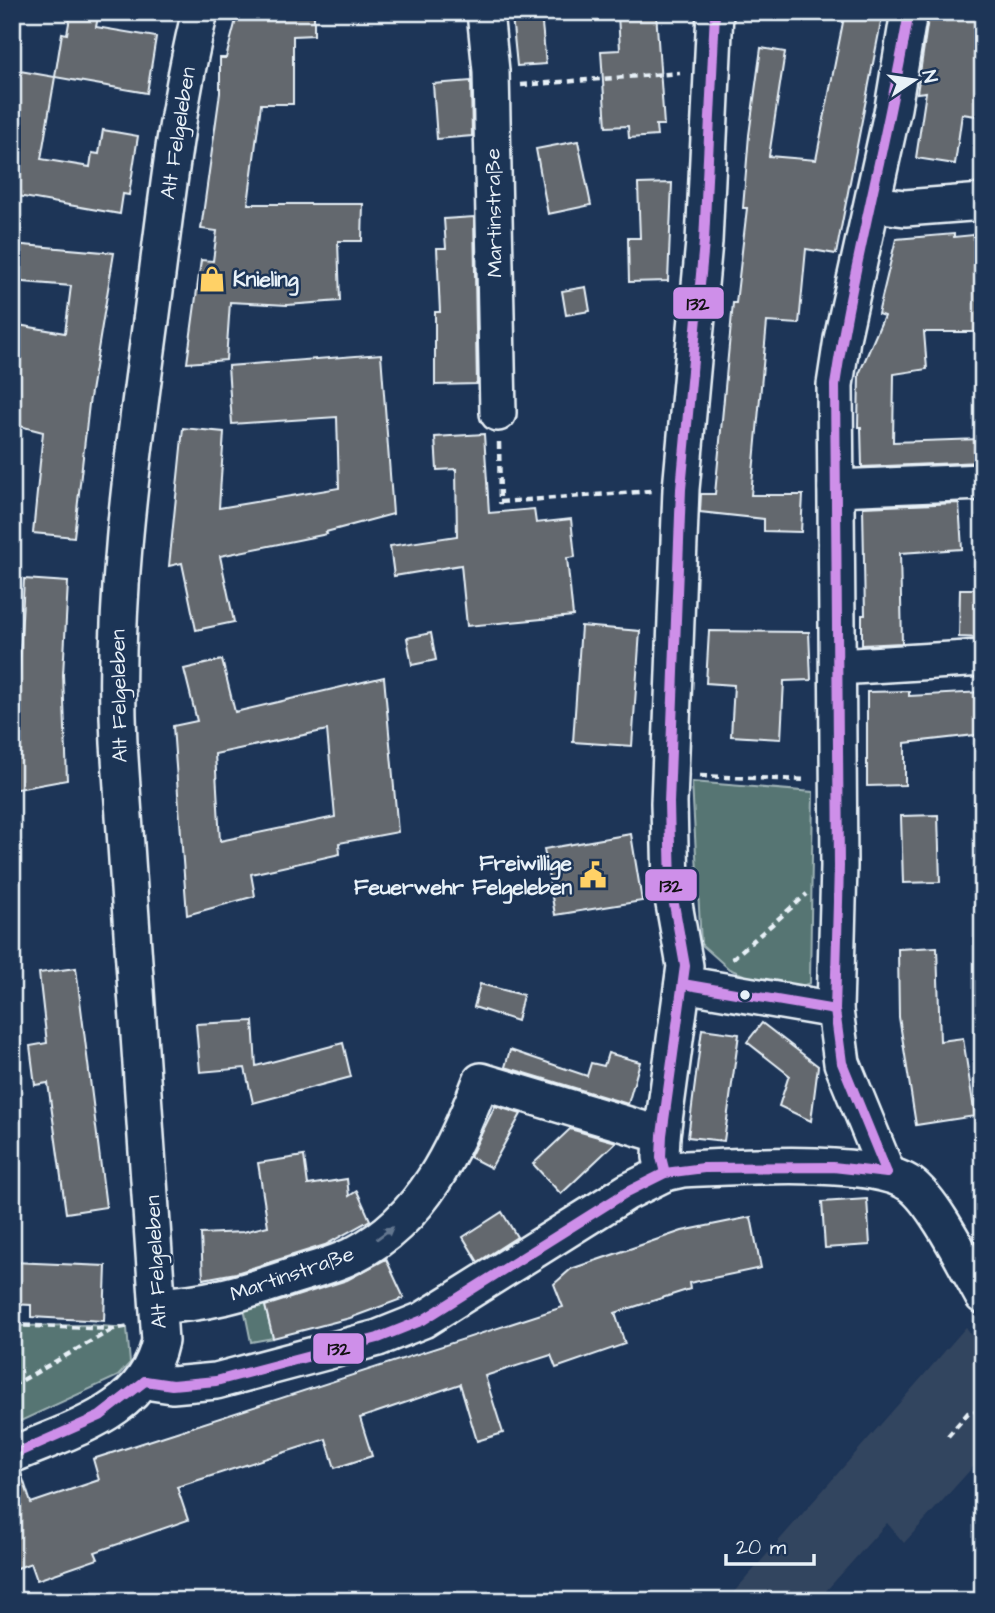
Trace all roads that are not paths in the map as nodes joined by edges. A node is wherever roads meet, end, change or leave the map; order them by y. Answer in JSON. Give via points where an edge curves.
{"nodes":[{"id":1,"x":200,"y":12,"type":"edge"},
{"id":2,"x":485,"y":12,"type":"edge"},
{"id":3,"x":716,"y":12,"type":"edge"},
{"id":4,"x":909,"y":12,"type":"edge"},
{"id":5,"x":983,"y":202,"type":"edge"},
{"id":6,"x":873,"y":204,"type":"junction"},
{"id":7,"x":498,"y":413,"type":"road end"},
{"id":8,"x":983,"y":482,"type":"edge"},
{"id":9,"x":836,"y":488,"type":"junction"},
{"id":10,"x":983,"y":658,"type":"edge"},
{"id":11,"x":838,"y":667,"type":"junction"},
{"id":12,"x":698,"y":986,"type":"junction"},
{"id":13,"x":835,"y":1010,"type":"junction"},
{"id":14,"x":662,"y":1135,"type":"junction"},
{"id":15,"x":665,"y":1173,"type":"junction"},
{"id":16,"x":887,"y":1173,"type":"junction"},
{"id":17,"x":983,"y":1296,"type":"edge"},
{"id":18,"x":160,"y":1312,"type":"junction"},
{"id":19,"x":145,"y":1381,"type":"junction"},
{"id":20,"x":12,"y":1455,"type":"edge"}],
"edges":[{"from":1,"to":18,"type":"street","name":"Alt Felgeleben","via":[[174,148],[132,466],[117,651],[119,743]]},
{"from":2,"to":7,"type":"street","name":"Martinstraße","via":[[492,87]]},
{"from":3,"to":12,"type":"street","via":[[704,242],[681,489],[668,849],[685,967]]},
{"from":4,"to":6,"type":"street"},
{"from":5,"to":6,"type":"street","via":[[905,208]]},
{"from":6,"to":9,"type":"street","via":[[835,385]]},
{"from":8,"to":9,"type":"street"},
{"from":9,"to":11,"type":"street"},
{"from":10,"to":11,"type":"street"},
{"from":11,"to":13,"type":"street"},
{"from":12,"to":13,"type":"street"},
{"from":12,"to":14,"type":"street"},
{"from":13,"to":16,"type":"street","via":[[842,1063]]},
{"from":14,"to":15,"type":"street"},
{"from":18,"to":14,"type":"street","name":"Martinstraße","one_way":true,"via":[[242,1294],[355,1254],[404,1219],[436,1181],[481,1081]]},
{"from":15,"to":16,"type":"street","via":[[704,1168],[833,1167]]},
{"from":15,"to":19,"type":"street","via":[[627,1192],[424,1320],[378,1338],[216,1381],[172,1385]]},
{"from":16,"to":17,"type":"street","via":[[912,1185],[933,1211]]},
{"from":18,"to":19,"type":"street","name":"Alt Felgeleben","via":[[157,1354]]},
{"from":19,"to":20,"type":"street","via":[[103,1414]]}]}
